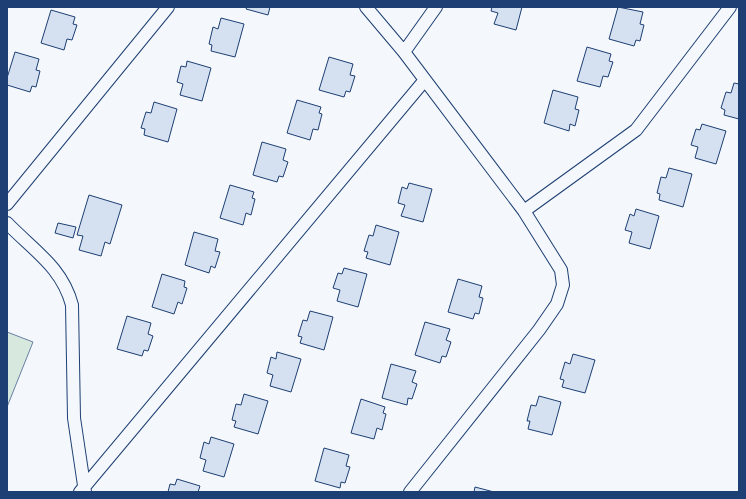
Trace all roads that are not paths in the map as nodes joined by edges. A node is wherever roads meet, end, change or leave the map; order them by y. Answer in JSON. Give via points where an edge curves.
{"nodes":[{"id":1,"x":168,"y":7,"type":"edge"},
{"id":2,"x":366,"y":7,"type":"edge"},
{"id":3,"x":436,"y":7,"type":"edge"},
{"id":4,"x":730,"y":7,"type":"edge"},
{"id":5,"x":404,"y":52,"type":"junction"},
{"id":6,"x":424,"y":81,"type":"junction"},
{"id":7,"x":7,"y":204,"type":"edge"},
{"id":8,"x":524,"y":211,"type":"junction"},
{"id":9,"x":7,"y":223,"type":"edge"},
{"id":10,"x":83,"y":491,"type":"edge"},
{"id":11,"x":410,"y":492,"type":"edge"}],
"edges":[{"from":1,"to":7,"type":"street"},
{"from":2,"to":5,"type":"street"},
{"from":3,"to":5,"type":"street"},
{"from":4,"to":8,"type":"street","via":[[636,130]]},
{"from":5,"to":6,"type":"street"},
{"from":6,"to":8,"type":"street"},
{"from":6,"to":10,"type":"street"},
{"from":8,"to":11,"type":"street","via":[[561,270],[563,286],[557,304]]},
{"from":9,"to":10,"type":"street","via":[[56,270],[67,288],[72,304],[74,418]]}]}
